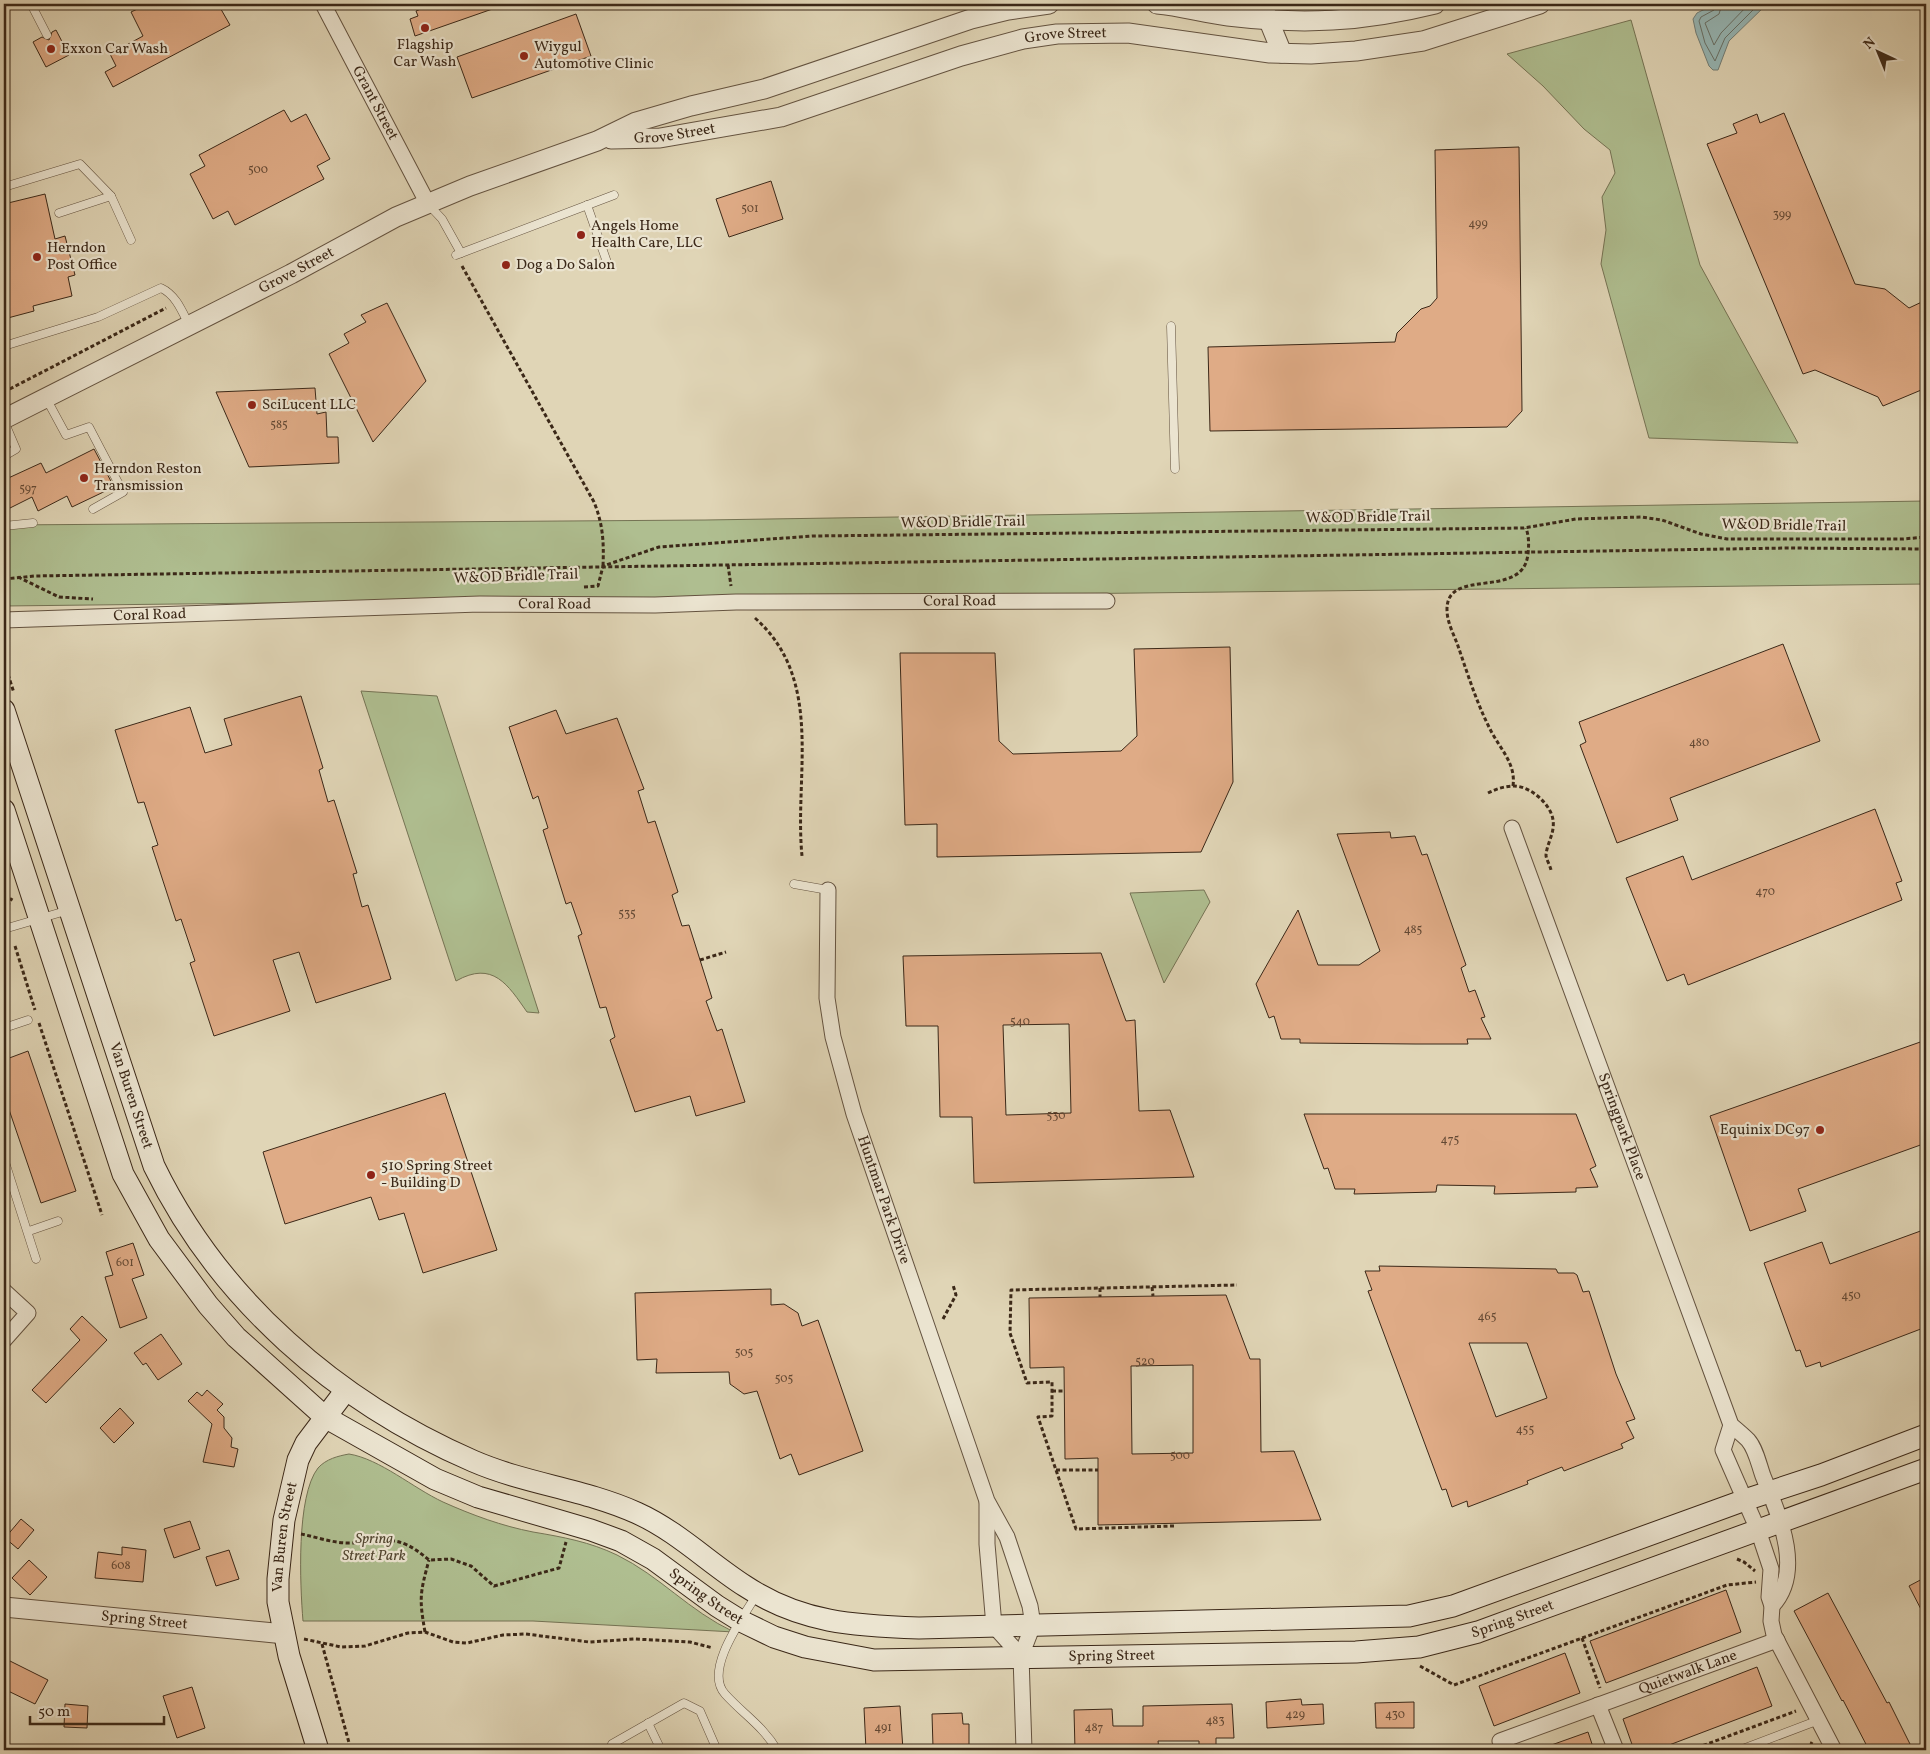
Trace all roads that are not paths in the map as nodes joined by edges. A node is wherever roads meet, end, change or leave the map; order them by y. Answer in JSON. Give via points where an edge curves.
{"nodes":[{"id":1,"x":31,"y":4,"type":"edge"},
{"id":2,"x":323,"y":4,"type":"edge"},
{"id":3,"x":1049,"y":4,"type":"edge"},
{"id":4,"x":1157,"y":4,"type":"edge"},
{"id":5,"x":1435,"y":4,"type":"edge"},
{"id":6,"x":1540,"y":4,"type":"edge"},
{"id":7,"x":1265,"y":11,"type":"edge"},
{"id":8,"x":48,"y":35,"type":"dead end"},
{"id":9,"x":1282,"y":53,"type":"junction"},
{"id":10,"x":598,"y":142,"type":"junction"},
{"id":11,"x":4,"y":187,"type":"edge"},
{"id":12,"x":614,"y":194,"type":"dead end"},
{"id":13,"x":111,"y":196,"type":"junction"},
{"id":14,"x":428,"y":204,"type":"junction"},
{"id":15,"x":587,"y":205,"type":"junction"},
{"id":16,"x":59,"y":213,"type":"dead end"},
{"id":17,"x":131,"y":240,"type":"dead end"},
{"id":18,"x":608,"y":264,"type":"dead end"},
{"id":19,"x":189,"y":325,"type":"junction"},
{"id":20,"x":1171,"y":326,"type":"dead end"},
{"id":21,"x":4,"y":346,"type":"edge"},
{"id":22,"x":46,"y":398,"type":"junction"},
{"id":23,"x":4,"y":420,"type":"edge"},
{"id":24,"x":4,"y":456,"type":"edge"},
{"id":25,"x":1175,"y":469,"type":"dead end"},
{"id":26,"x":93,"y":509,"type":"dead end"},
{"id":27,"x":33,"y":523,"type":"dead end"},
{"id":28,"x":4,"y":526,"type":"edge"},
{"id":29,"x":1107,"y":601,"type":"dead end"},
{"id":30,"x":4,"y":620,"type":"edge"},
{"id":31,"x":4,"y":710,"type":"edge"},
{"id":32,"x":4,"y":810,"type":"edge"},
{"id":33,"x":1512,"y":828,"type":"dead end"},
{"id":34,"x":794,"y":884,"type":"dead end"},
{"id":35,"x":828,"y":890,"type":"joint"},
{"id":36,"x":70,"y":910,"type":"junction"},
{"id":37,"x":40,"y":920,"type":"junction"},
{"id":38,"x":4,"y":929,"type":"edge"},
{"id":39,"x":28,"y":1020,"type":"dead end"},
{"id":40,"x":4,"y":1028,"type":"edge"},
{"id":41,"x":4,"y":1159,"type":"edge"},
{"id":42,"x":58,"y":1221,"type":"dead end"},
{"id":43,"x":28,"y":1231,"type":"junction"},
{"id":44,"x":36,"y":1258,"type":"dead end"},
{"id":45,"x":4,"y":1291,"type":"edge"},
{"id":46,"x":4,"y":1340,"type":"edge"},
{"id":47,"x":346,"y":1390,"type":"junction"},
{"id":48,"x":325,"y":1417,"type":"junction"},
{"id":49,"x":1731,"y":1425,"type":"junction"},
{"id":50,"x":1926,"y":1435,"type":"edge"},
{"id":51,"x":1926,"y":1469,"type":"edge"},
{"id":52,"x":1769,"y":1491,"type":"junction"},
{"id":53,"x":1745,"y":1500,"type":"junction"},
{"id":54,"x":987,"y":1501,"type":"junction"},
{"id":55,"x":1781,"y":1522,"type":"junction"},
{"id":56,"x":1758,"y":1530,"type":"junction"},
{"id":57,"x":757,"y":1593,"type":"junction"},
{"id":58,"x":1772,"y":1606,"type":"junction"},
{"id":59,"x":4,"y":1607,"type":"edge"},
{"id":60,"x":741,"y":1621,"type":"junction"},
{"id":61,"x":1033,"y":1624,"type":"junction"},
{"id":62,"x":994,"y":1626,"type":"junction"},
{"id":63,"x":285,"y":1634,"type":"junction"},
{"id":64,"x":1777,"y":1640,"type":"junction"},
{"id":65,"x":1021,"y":1656,"type":"junction"},
{"id":66,"x":1600,"y":1700,"type":"junction"},
{"id":67,"x":1818,"y":1720,"type":"junction"},
{"id":68,"x":648,"y":1723,"type":"junction"},
{"id":69,"x":1500,"y":1741,"type":"dead end"},
{"id":70,"x":318,"y":1750,"type":"edge"},
{"id":71,"x":610,"y":1750,"type":"edge"},
{"id":72,"x":661,"y":1750,"type":"edge"},
{"id":73,"x":717,"y":1750,"type":"edge"},
{"id":74,"x":777,"y":1750,"type":"edge"},
{"id":75,"x":1024,"y":1750,"type":"edge"},
{"id":76,"x":1616,"y":1750,"type":"edge"},
{"id":77,"x":1740,"y":1750,"type":"edge"},
{"id":78,"x":1834,"y":1750,"type":"edge"}],
"edges":[{"from":1,"to":8,"type":"lane"},
{"from":2,"to":14,"type":"street","name":"Grant Street"},
{"from":3,"to":10,"type":"street","name":"Grove Street","via":[[971,18],[764,89],[636,122]]},
{"from":4,"to":7,"type":"street","via":[[1227,16]]},
{"from":5,"to":7,"type":"street","via":[[1395,14],[1312,22]]},
{"from":6,"to":9,"type":"street","name":"Grove Street","via":[[1423,40],[1356,51]]},
{"from":7,"to":9,"type":"street"},
{"from":9,"to":10,"type":"street","name":"Grove Street","via":[[1128,33],[1057,34],[991,46],[781,117],[660,138],[615,138]]},
{"from":10,"to":14,"type":"street","name":"Grove Street","via":[[470,186]]},
{"from":11,"to":13,"type":"lane","via":[[80,164]]},
{"from":12,"to":15,"type":"lane"},
{"from":13,"to":16,"type":"lane"},
{"from":13,"to":17,"type":"lane"},
{"from":14,"to":15,"type":"lane","via":[[442,219],[458,254]]},
{"from":14,"to":19,"type":"street","name":"Grove Street","via":[[396,217]]},
{"from":15,"to":18,"type":"lane"},
{"from":19,"to":21,"type":"lane","via":[[176,301],[161,288],[98,317]]},
{"from":19,"to":22,"type":"street","name":"Grove Street"},
{"from":20,"to":25,"type":"lane"},
{"from":22,"to":23,"type":"street","name":"Grove Street"},
{"from":22,"to":26,"type":"lane","via":[[66,435],[89,427],[124,492]]},
{"from":23,"to":24,"type":"lane","via":[[16,450]]},
{"from":27,"to":28,"type":"lane"},
{"from":29,"to":30,"type":"street","name":"Coral Road","via":[[442,605]]},
{"from":31,"to":36,"type":"main road","name":"Van Buren Street"},
{"from":32,"to":37,"type":"main road"},
{"from":33,"to":49,"type":"street","name":"Springpark Place"},
{"from":34,"to":35,"type":"lane"},
{"from":35,"to":54,"type":"street","name":"Huntmar Park Drive","via":[[827,998],[833,1038],[854,1114]]},
{"from":36,"to":37,"type":"lane"},
{"from":36,"to":47,"type":"main road","name":"Van Buren Street","via":[[154,1166],[173,1203],[218,1269],[246,1302],[273,1330]]},
{"from":37,"to":38,"type":"lane"},
{"from":37,"to":48,"type":"main road","via":[[108,1132],[123,1174],[142,1211],[182,1272],[226,1326],[269,1369]]},
{"from":39,"to":40,"type":"lane"},
{"from":41,"to":43,"type":"lane"},
{"from":42,"to":43,"type":"lane"},
{"from":43,"to":44,"type":"lane"},
{"from":45,"to":46,"type":"street","via":[[28,1313]]},
{"from":47,"to":48,"type":"main road","name":"Van Buren Street"},
{"from":47,"to":57,"type":"main road","name":"Spring Street","via":[[419,1434],[472,1460],[510,1475],[606,1500],[639,1514],[681,1539]]},
{"from":48,"to":60,"type":"main road","name":"Spring Street","via":[[400,1462],[478,1497],[621,1541],[653,1559]]},
{"from":48,"to":63,"type":"main road","name":"Van Buren Street","via":[[298,1460],[284,1520],[278,1602]]},
{"from":49,"to":52,"type":"street","name":"Springpark Place","via":[[1750,1441]]},
{"from":49,"to":53,"type":"street","via":[[1723,1450]]},
{"from":50,"to":52,"type":"main road","name":"Spring Street"},
{"from":51,"to":55,"type":"main road","name":"Spring Street"},
{"from":52,"to":53,"type":"main road","name":"Spring Street"},
{"from":52,"to":55,"type":"street","name":"Springpark Place"},
{"from":53,"to":56,"type":"street"},
{"from":53,"to":61,"type":"main road","name":"Spring Street","via":[[1432,1612],[1348,1618]]},
{"from":54,"to":61,"type":"street","name":"Huntmar Park Drive","via":[[1007,1537]]},
{"from":54,"to":62,"type":"street","name":"Huntmar Park Drive"},
{"from":55,"to":56,"type":"main road","name":"Spring Street"},
{"from":55,"to":58,"type":"street","name":"Springpark Place","via":[[1787,1555],[1786,1577],[1780,1598]]},
{"from":56,"to":58,"type":"street","via":[[1771,1570],[1769,1597]]},
{"from":56,"to":65,"type":"main road","name":"Spring Street","via":[[1478,1632],[1419,1647],[1348,1652]]},
{"from":57,"to":60,"type":"lane"},
{"from":57,"to":62,"type":"main road","name":"Spring Street","via":[[788,1609],[827,1622],[919,1628]]},
{"from":58,"to":64,"type":"street","via":[[1771,1621]]},
{"from":59,"to":63,"type":"street","name":"Spring Street"},
{"from":60,"to":65,"type":"main road","name":"Spring Street","via":[[774,1637],[806,1647],[874,1660]]},
{"from":60,"to":74,"type":"lane","via":[[723,1651],[719,1673],[723,1692],[768,1735]]},
{"from":61,"to":62,"type":"main road","name":"Spring Street"},
{"from":61,"to":65,"type":"street"},
{"from":62,"to":65,"type":"street"},
{"from":63,"to":70,"type":"main road","name":"Van Buren Street"},
{"from":64,"to":66,"type":"street","name":"Quietwalk Lane"},
{"from":64,"to":67,"type":"street"},
{"from":65,"to":75,"type":"street"},
{"from":66,"to":69,"type":"street","name":"Quietwalk Lane"},
{"from":66,"to":76,"type":"street"},
{"from":67,"to":77,"type":"lane"},
{"from":67,"to":78,"type":"street"},
{"from":68,"to":71,"type":"lane","via":[[612,1744]]},
{"from":68,"to":72,"type":"lane"},
{"from":68,"to":73,"type":"lane","via":[[684,1703],[700,1711]]}]}
